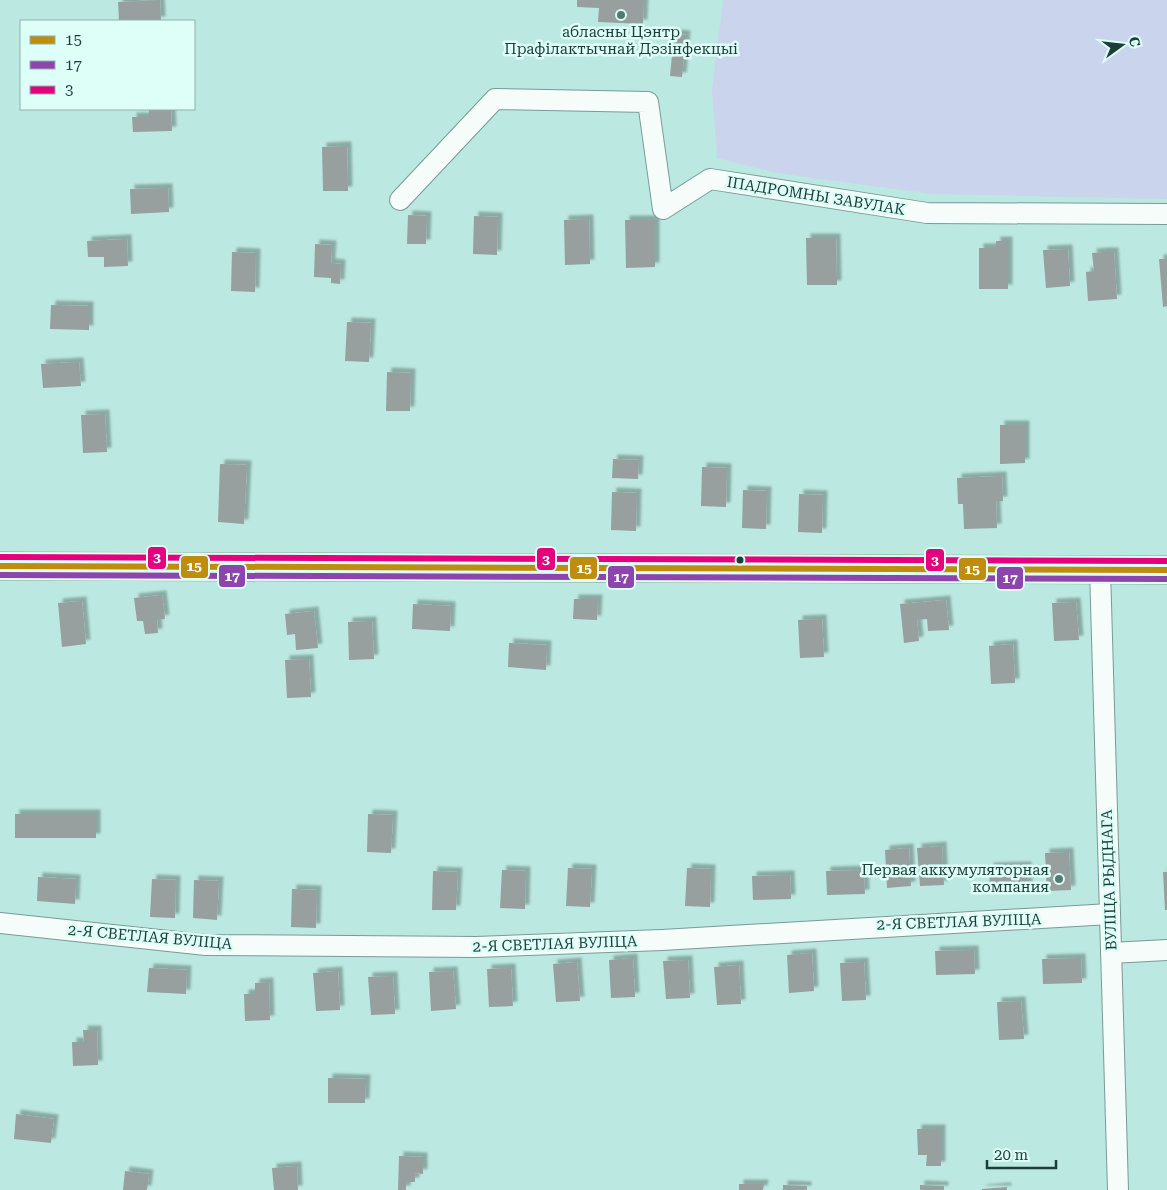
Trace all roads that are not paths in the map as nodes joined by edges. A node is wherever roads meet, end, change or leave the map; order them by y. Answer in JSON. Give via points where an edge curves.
{"nodes":[{"id":1,"x":400,"y":200,"type":"dead end"},
{"id":2,"x":1167,"y":214,"type":"edge"},
{"id":3,"x":0,"y":566,"type":"edge"},
{"id":4,"x":1100,"y":569,"type":"junction"},
{"id":5,"x":1167,"y":570,"type":"edge"},
{"id":6,"x":1110,"y":914,"type":"junction"},
{"id":7,"x":0,"y":923,"type":"edge"},
{"id":8,"x":1167,"y":950,"type":"edge"},
{"id":9,"x":1111,"y":953,"type":"junction"},
{"id":10,"x":1118,"y":1190,"type":"edge"}],
"edges":[{"from":1,"to":2,"type":"street","name":"ІПАДРОМНЫ ЗАВУЛАК","via":[[495,98],[648,102],[662,209],[710,179],[927,213]]},
{"from":3,"to":4,"type":"main road"},
{"from":4,"to":5,"type":"main road"},
{"from":4,"to":6,"type":"street","name":"ВУЛІЦА РЫДНАГА"},
{"from":6,"to":7,"type":"street","name":"2-Я СВЕТЛАЯ ВУЛІЦА","via":[[662,940],[476,947],[206,945]]},
{"from":6,"to":9,"type":"street","name":"ВУЛІЦА РЫДНАГА"},
{"from":8,"to":9,"type":"street"},
{"from":9,"to":10,"type":"street","name":"ВУЛІЦА РЫДНАГА"}]}
